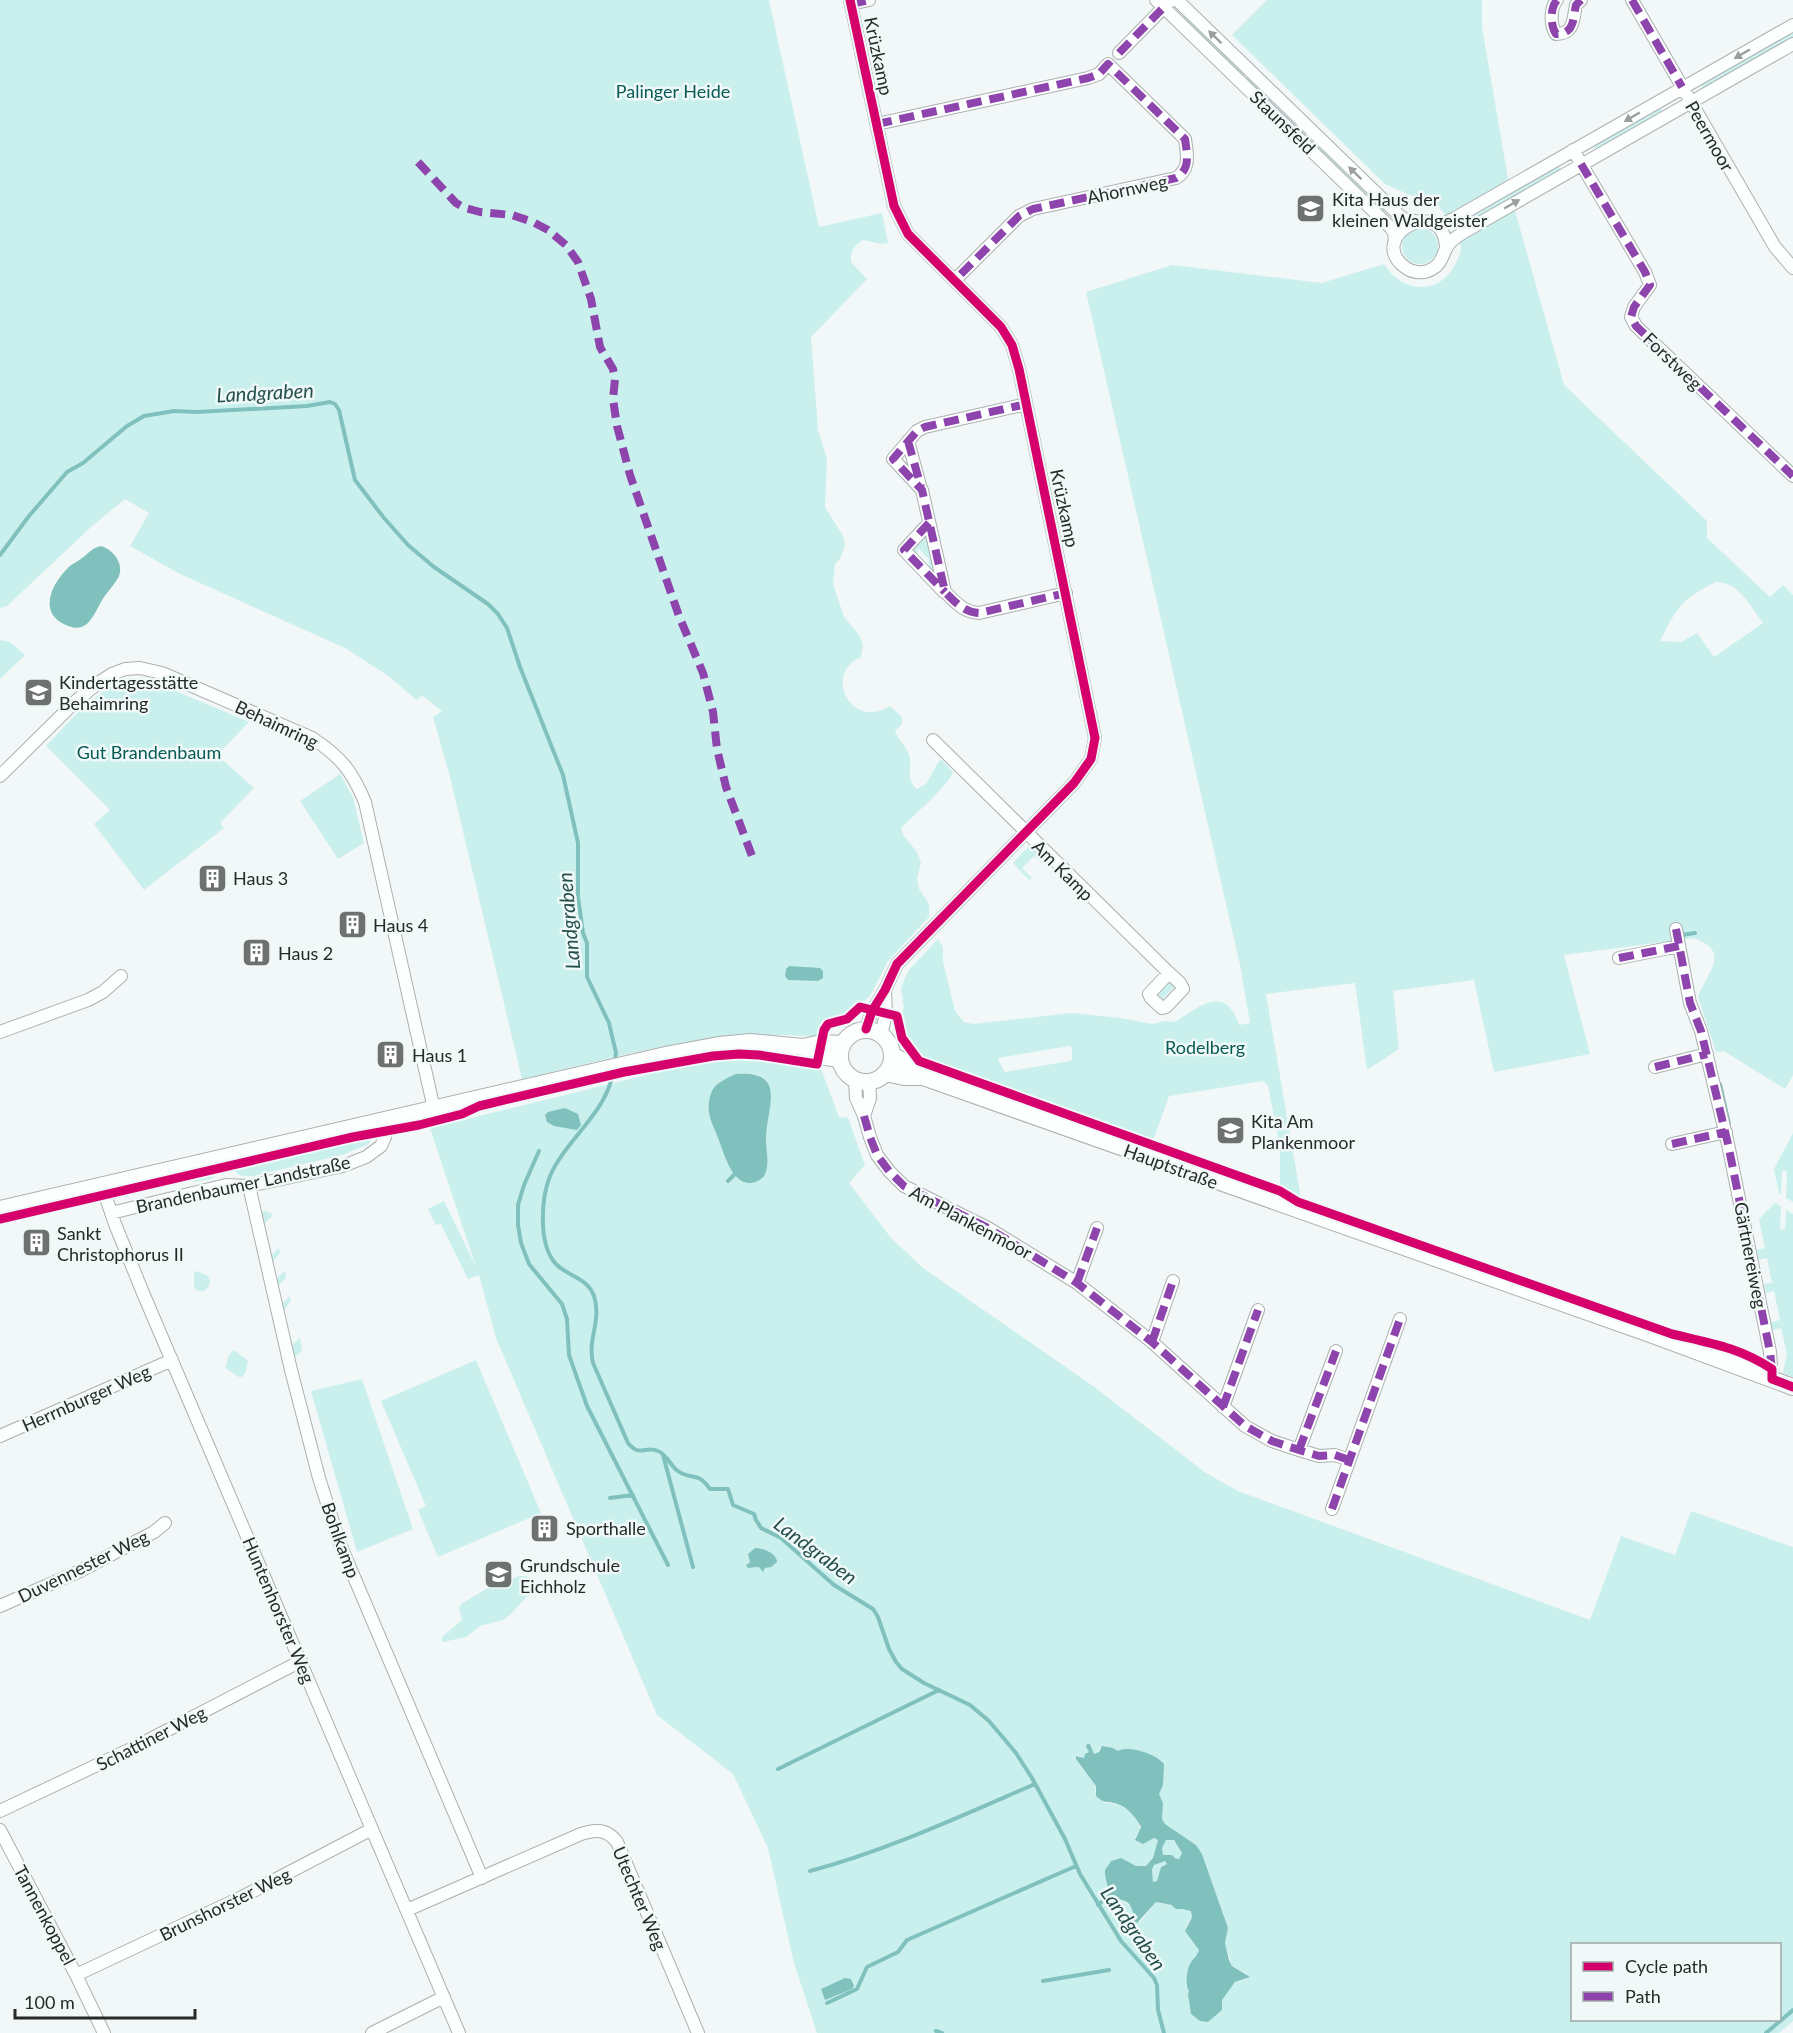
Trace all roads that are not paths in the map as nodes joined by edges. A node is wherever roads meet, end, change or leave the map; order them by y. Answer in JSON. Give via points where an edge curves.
{"nodes":[{"id":1,"x":869,"y":0,"type":"edge"},
{"id":2,"x":1177,"y":0,"type":"edge"},
{"id":3,"x":1557,"y":0,"type":"edge"},
{"id":4,"x":1581,"y":0,"type":"edge"},
{"id":5,"x":1632,"y":0,"type":"edge"},
{"id":6,"x":851,"y":2,"type":"edge"},
{"id":7,"x":1164,"y":2,"type":"edge"},
{"id":8,"x":1793,"y":25,"type":"edge"},
{"id":9,"x":1793,"y":44,"type":"edge"},
{"id":10,"x":1113,"y":59,"type":"junction"},
{"id":11,"x":1682,"y":87,"type":"junction"},
{"id":12,"x":1690,"y":102,"type":"junction"},
{"id":13,"x":877,"y":123,"type":"junction"},
{"id":14,"x":1572,"y":150,"type":"junction"},
{"id":15,"x":1581,"y":164,"type":"junction"},
{"id":16,"x":1416,"y":221,"type":"junction"},
{"id":17,"x":1433,"y":224,"type":"junction"},
{"id":18,"x":1395,"y":241,"type":"junction"},
{"id":19,"x":1446,"y":248,"type":"junction"},
{"id":20,"x":1793,"y":268,"type":"edge"},
{"id":21,"x":955,"y":280,"type":"junction"},
{"id":22,"x":1026,"y":404,"type":"junction"},
{"id":23,"x":908,"y":441,"type":"junction"},
{"id":24,"x":1793,"y":476,"type":"edge"},
{"id":25,"x":922,"y":490,"type":"junction"},
{"id":26,"x":929,"y":523,"type":"junction"},
{"id":27,"x":945,"y":592,"type":"junction"},
{"id":28,"x":1066,"y":593,"type":"junction"},
{"id":29,"x":933,"y":740,"type":"dead end"},
{"id":30,"x":0,"y":776,"type":"edge"},
{"id":31,"x":1025,"y":832,"type":"junction"},
{"id":32,"x":1676,"y":929,"type":"dead end"},
{"id":33,"x":1679,"y":946,"type":"junction"},
{"id":34,"x":1619,"y":957,"type":"dead end"},
{"id":35,"x":1169,"y":973,"type":"dead end"},
{"id":36,"x":121,"y":976,"type":"dead end"},
{"id":37,"x":0,"y":1032,"type":"edge"},
{"id":38,"x":874,"y":1032,"type":"junction"},
{"id":39,"x":841,"y":1051,"type":"junction"},
{"id":40,"x":1707,"y":1054,"type":"junction"},
{"id":41,"x":892,"y":1055,"type":"junction"},
{"id":42,"x":1655,"y":1066,"type":"dead end"},
{"id":43,"x":885,"y":1073,"type":"junction"},
{"id":44,"x":923,"y":1077,"type":"junction"},
{"id":45,"x":862,"y":1081,"type":"junction"},
{"id":46,"x":434,"y":1109,"type":"junction"},
{"id":47,"x":382,"y":1121,"type":"junction"},
{"id":48,"x":1726,"y":1132,"type":"junction"},
{"id":49,"x":1672,"y":1144,"type":"dead end"},
{"id":50,"x":102,"y":1186,"type":"junction"},
{"id":51,"x":249,"y":1186,"type":"junction"},
{"id":52,"x":0,"y":1209,"type":"edge"},
{"id":53,"x":111,"y":1213,"type":"junction"},
{"id":54,"x":1096,"y":1228,"type":"dead end"},
{"id":55,"x":1173,"y":1281,"type":"dead end"},
{"id":56,"x":1077,"y":1283,"type":"junction"},
{"id":57,"x":1258,"y":1310,"type":"dead end"},
{"id":58,"x":1400,"y":1319,"type":"dead end"},
{"id":59,"x":1152,"y":1342,"type":"junction"},
{"id":60,"x":1336,"y":1351,"type":"dead end"},
{"id":61,"x":172,"y":1360,"type":"junction"},
{"id":62,"x":1772,"y":1379,"type":"junction"},
{"id":63,"x":1793,"y":1387,"type":"edge"},
{"id":64,"x":1223,"y":1407,"type":"junction"},
{"id":65,"x":0,"y":1436,"type":"edge"},
{"id":66,"x":1299,"y":1450,"type":"junction"},
{"id":67,"x":1349,"y":1460,"type":"junction"},
{"id":68,"x":1332,"y":1509,"type":"dead end"},
{"id":69,"x":165,"y":1523,"type":"dead end"},
{"id":70,"x":0,"y":1606,"type":"edge"},
{"id":71,"x":301,"y":1661,"type":"junction"},
{"id":72,"x":0,"y":1811,"type":"edge"},
{"id":73,"x":372,"y":1829,"type":"junction"},
{"id":74,"x":0,"y":1830,"type":"edge"},
{"id":75,"x":483,"y":1878,"type":"junction"},
{"id":76,"x":407,"y":1910,"type":"junction"},
{"id":77,"x":76,"y":1975,"type":"junction"},
{"id":78,"x":444,"y":1998,"type":"junction"},
{"id":79,"x":104,"y":2033,"type":"edge"},
{"id":80,"x":372,"y":2033,"type":"edge"},
{"id":81,"x":459,"y":2033,"type":"edge"},
{"id":82,"x":698,"y":2033,"type":"edge"}],
"edges":[{"from":1,"to":6,"type":"street"},
{"from":16,"to":2,"type":"street","name":"Staunsfeld","one_way":true,"via":[[1400,216]]},
{"from":3,"to":4,"type":"street","via":[[1552,10],[1556,34],[1575,22],[1576,5]]},
{"from":5,"to":11,"type":"street","name":"Peermoor"},
{"from":6,"to":13,"type":"street","name":"Krüzkamp"},
{"from":7,"to":10,"type":"street"},
{"from":7,"to":18,"type":"street","name":"Staunsfeld","via":[[1390,226]]},
{"from":8,"to":11,"type":"street","one_way":true},
{"from":9,"to":12,"type":"street"},
{"from":10,"to":13,"type":"street","via":[[1099,74],[1088,78]]},
{"from":10,"to":21,"type":"street","name":"Ahornweg","via":[[1185,139],[1187,159],[1183,174],[1033,209],[1019,216]]},
{"from":11,"to":12,"type":"street","name":"Peermoor"},
{"from":11,"to":14,"type":"street","one_way":true},
{"from":12,"to":15,"type":"street"},
{"from":12,"to":20,"type":"street","name":"Peermoor","via":[[1775,247]]},
{"from":13,"to":21,"type":"street","name":"Krüzkamp","via":[[894,206],[902,225]]},
{"from":14,"to":15,"type":"street"},
{"from":14,"to":17,"type":"street","via":[[1455,218]]},
{"from":19,"to":15,"type":"street","one_way":true,"via":[[1464,232]]},
{"from":15,"to":24,"type":"street","name":"Forstweg","via":[[1650,285],[1634,308],[1631,317],[1636,326]]},
{"from":16,"to":17,"type":"street"},
{"from":16,"to":18,"type":"street","via":[[1402,229]]},
{"from":17,"to":19,"type":"street","via":[[1442,233]]},
{"from":18,"to":19,"type":"street","via":[[1400,262],[1414,272],[1432,269]]},
{"from":21,"to":22,"type":"street","name":"Krüzkamp","via":[[1008,336]]},
{"from":22,"to":23,"type":"street","via":[[925,427]]},
{"from":22,"to":28,"type":"street","name":"Krüzkamp"},
{"from":23,"to":25,"type":"street"},
{"from":23,"to":25,"type":"street","via":[[893,459]]},
{"from":25,"to":26,"type":"street"},
{"from":26,"to":27,"type":"street"},
{"from":26,"to":27,"type":"street","via":[[904,550]]},
{"from":27,"to":28,"type":"street","via":[[965,610],[979,613]]},
{"from":28,"to":31,"type":"street","name":"Krüzkamp","via":[[1095,746],[1086,769]]},
{"from":29,"to":31,"type":"street","name":"Am Kamp"},
{"from":30,"to":46,"type":"street","name":"Behaimring","via":[[87,691],[125,669],[162,673],[312,738],[331,750],[356,779],[365,802]]},
{"from":31,"to":35,"type":"street","name":"Am Kamp"},
{"from":31,"to":38,"type":"street","name":"Krüzkamp","via":[[897,964],[885,990],[886,1014]]},
{"from":32,"to":33,"type":"street","name":"Gärtnereiweg"},
{"from":33,"to":34,"type":"street"},
{"from":33,"to":40,"type":"street","name":"Gärtnereiweg","via":[[1690,1003]]},
{"from":36,"to":37,"type":"street","via":[[88,1000]]},
{"from":38,"to":39,"type":"main road","via":[[852,1033]]},
{"from":38,"to":41,"type":"main road","name":"Hauptstraße","via":[[889,1044]]},
{"from":39,"to":45,"type":"main road","via":[[845,1072]]},
{"from":39,"to":46,"type":"main road","name":"Brandenbaumer Landstraße","via":[[821,1043],[803,1047],[750,1042],[719,1045]]},
{"from":40,"to":42,"type":"street"},
{"from":40,"to":48,"type":"street","name":"Gärtnereiweg"},
{"from":41,"to":43,"type":"main road"},
{"from":41,"to":44,"type":"main road","name":"Hauptstraße"},
{"from":43,"to":44,"type":"main road","name":"Hauptstraße"},
{"from":43,"to":45,"type":"main road"},
{"from":44,"to":62,"type":"main road","name":"Hauptstraße"},
{"from":45,"to":56,"type":"street","name":"Am Plankenmoor","via":[[856,1098],[877,1155],[904,1186],[988,1228]]},
{"from":46,"to":47,"type":"main road","name":"Brandenbaumer Landstraße"},
{"from":47,"to":50,"type":"main road","name":"Brandenbaumer Landstraße"},
{"from":47,"to":51,"type":"street","name":"Brandenbaumer Landstraße","via":[[384,1142],[366,1157],[343,1166]]},
{"from":48,"to":49,"type":"street"},
{"from":48,"to":62,"type":"street","name":"Gärtnereiweg"},
{"from":50,"to":52,"type":"main road","name":"Brandenbaumer Landstraße"},
{"from":50,"to":53,"type":"street","name":"Huntenhorster Weg"},
{"from":51,"to":53,"type":"street","name":"Brandenbaumer Landstraße","via":[[226,1185]]},
{"from":51,"to":75,"type":"street","name":"Bohlkamp","via":[[291,1370],[333,1522]]},
{"from":53,"to":61,"type":"street","name":"Huntenhorster Weg"},
{"from":54,"to":56,"type":"street"},
{"from":55,"to":59,"type":"street"},
{"from":56,"to":59,"type":"street","name":"Am Plankenmoor"},
{"from":57,"to":64,"type":"street"},
{"from":58,"to":67,"type":"street"},
{"from":59,"to":64,"type":"street","name":"Am Plankenmoor"},
{"from":60,"to":66,"type":"street"},
{"from":61,"to":65,"type":"street","name":"Herrnburger Weg"},
{"from":61,"to":71,"type":"street","name":"Huntenhorster Weg"},
{"from":62,"to":63,"type":"main road","name":"Hauptstraße"},
{"from":64,"to":66,"type":"street","name":"Am Plankenmoor","via":[[1259,1435]]},
{"from":66,"to":67,"type":"street","name":"Am Plankenmoor"},
{"from":67,"to":68,"type":"street"},
{"from":69,"to":70,"type":"street","name":"Duvennester Weg","via":[[80,1571]]},
{"from":71,"to":72,"type":"street","name":"Schattiner Weg"},
{"from":71,"to":73,"type":"street","name":"Huntenhorster Weg"},
{"from":73,"to":76,"type":"street","name":"Huntenhorster Weg"},
{"from":73,"to":77,"type":"street","name":"Brunshorster Weg","via":[[242,1897]]},
{"from":74,"to":77,"type":"street","name":"Tannenkoppel"},
{"from":75,"to":76,"type":"street","name":"Utechter Weg"},
{"from":75,"to":82,"type":"street","name":"Utechter Weg","via":[[591,1830],[613,1836]]},
{"from":76,"to":78,"type":"street","name":"Huntenhorster Weg"},
{"from":77,"to":79,"type":"street","name":"Tannenkoppel"},
{"from":78,"to":80,"type":"street"},
{"from":78,"to":81,"type":"street","name":"Huntenhorster Weg"}]}
